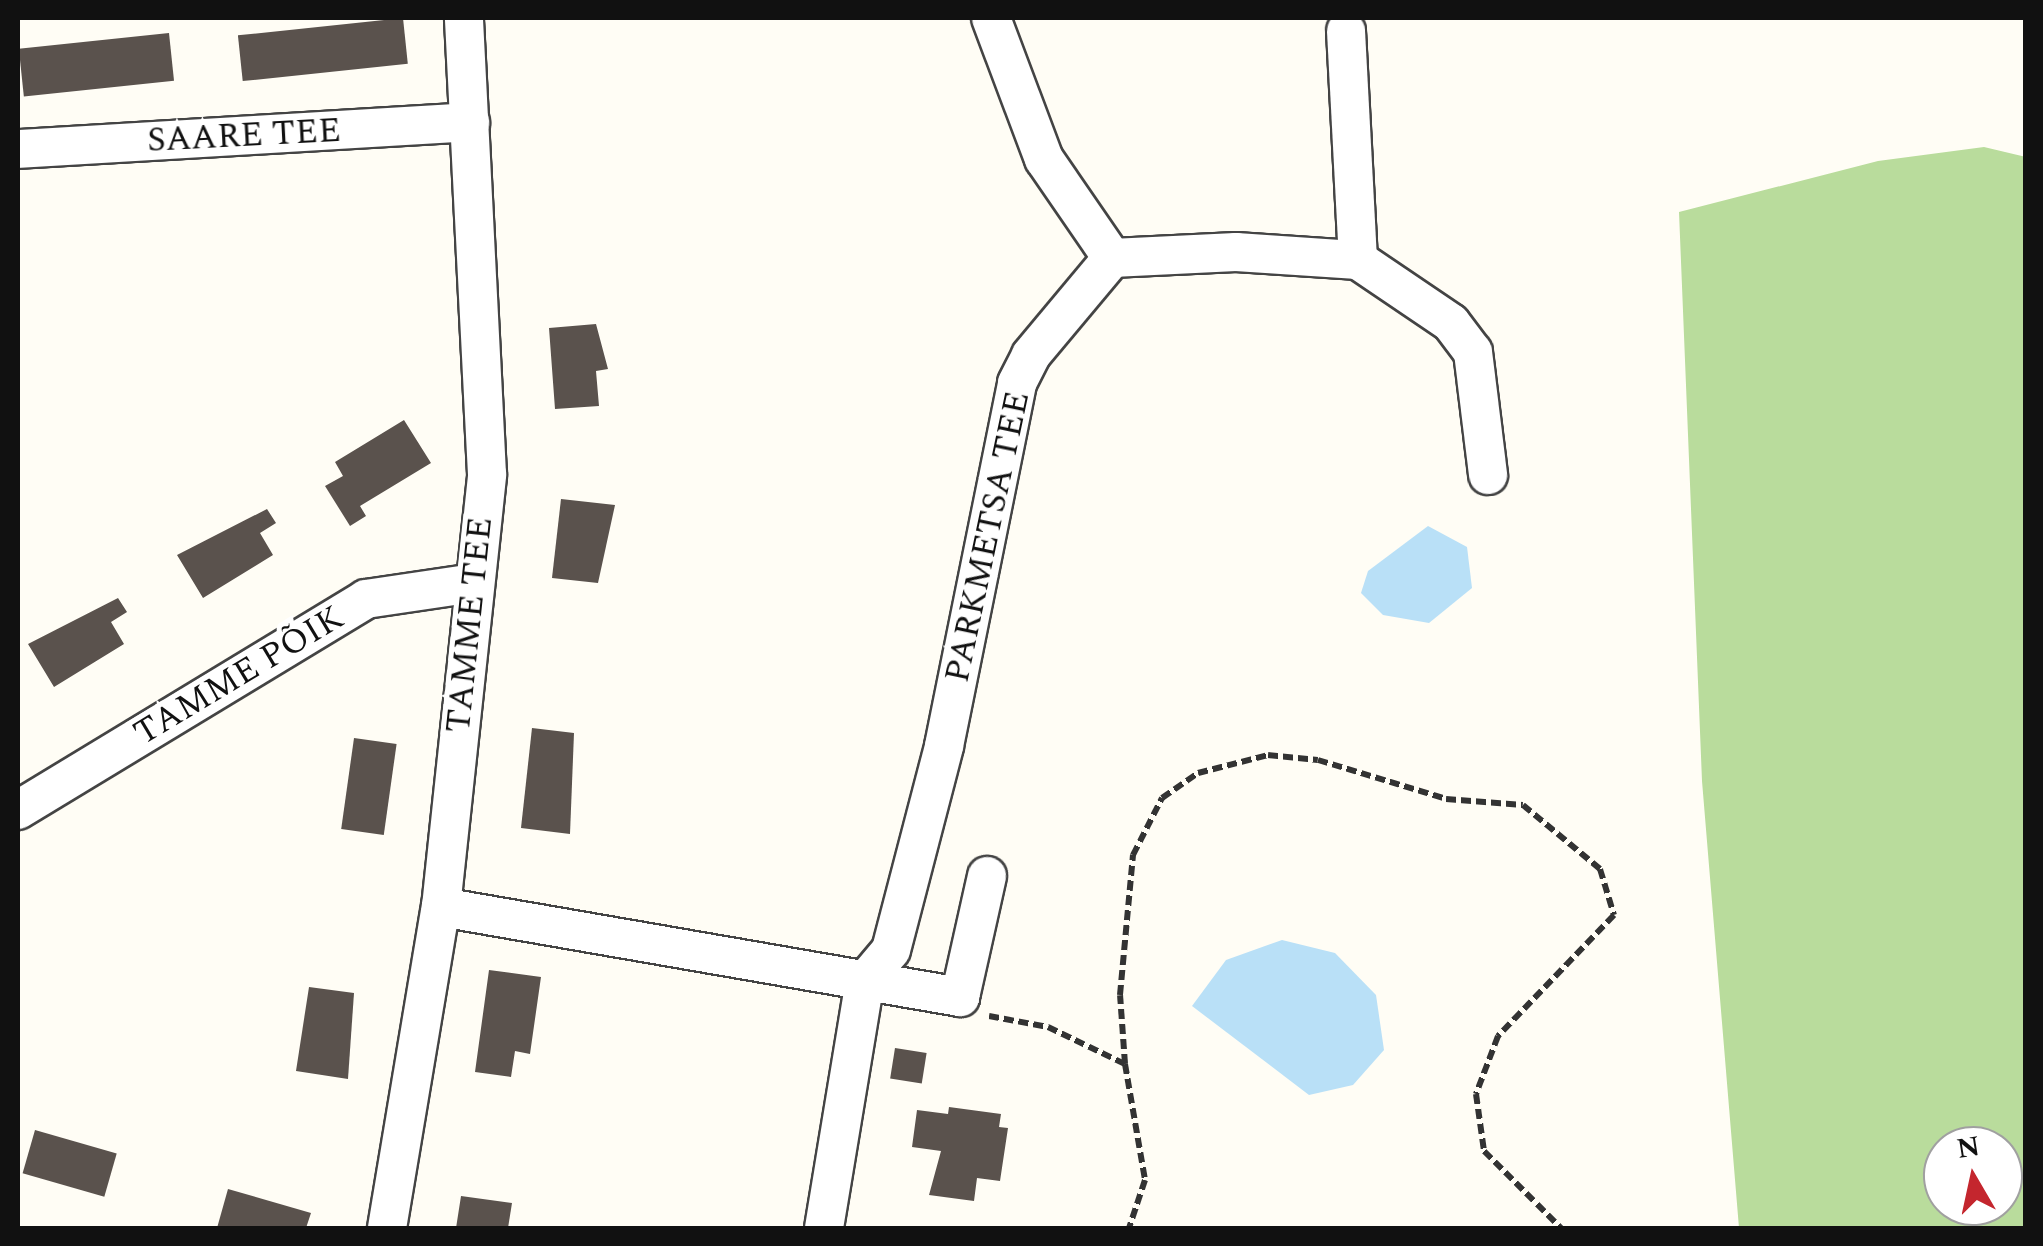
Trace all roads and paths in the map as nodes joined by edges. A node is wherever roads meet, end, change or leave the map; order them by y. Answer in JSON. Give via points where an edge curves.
{"nodes":[{"id":1,"x":464,"y":18,"type":"edge"},
{"id":2,"x":991,"y":18,"type":"edge"},
{"id":3,"x":1346,"y":30,"type":"dead end"},
{"id":4,"x":470,"y":122,"type":"junction"},
{"id":5,"x":18,"y":150,"type":"edge"},
{"id":6,"x":1112,"y":258,"type":"junction"},
{"id":7,"x":1358,"y":260,"type":"junction"},
{"id":8,"x":1488,"y":475,"type":"dead end"},
{"id":9,"x":474,"y":583,"type":"junction"},
{"id":10,"x":18,"y":810,"type":"edge"},
{"id":11,"x":987,"y":876,"type":"dead end"},
{"id":12,"x":441,"y":907,"type":"junction"},
{"id":13,"x":865,"y":981,"type":"junction"},
{"id":14,"x":989,"y":1016,"type":"dead end"},
{"id":15,"x":1126,"y":1064,"type":"junction"},
{"id":16,"x":388,"y":1228,"type":"edge"},
{"id":17,"x":824,"y":1228,"type":"edge"},
{"id":18,"x":1130,"y":1228,"type":"edge"},
{"id":19,"x":1561,"y":1228,"type":"edge"}],
"edges":[{"from":1,"to":4,"type":"street","name":"TAMME TEE"},
{"from":2,"to":6,"type":"street","via":[[1044,159]]},
{"from":3,"to":7,"type":"street"},
{"from":4,"to":5,"type":"street","name":"SAARE TEE"},
{"from":4,"to":9,"type":"street","name":"TAMME TEE","via":[[487,435]]},
{"from":6,"to":7,"type":"street","via":[[1236,252]]},
{"from":6,"to":13,"type":"street","name":"PARKMETSA TEE","via":[[1030,355],[1018,383],[944,746],[891,950]]},
{"from":7,"to":8,"type":"street","via":[[1452,323],[1473,352]]},
{"from":9,"to":10,"type":"street","name":"TAMME PÕIK","via":[[366,599]]},
{"from":9,"to":12,"type":"street","name":"TAMME TEE"},
{"from":11,"to":13,"type":"street","via":[[960,997]]},
{"from":12,"to":13,"type":"street"},
{"from":12,"to":16,"type":"street","name":"TAMME TEE"},
{"from":13,"to":17,"type":"street","name":"PARKMETSA TEE"},
{"from":14,"to":15,"type":"path","via":[[1048,1026]]},
{"from":15,"to":18,"type":"path","via":[[1145,1180]]},
{"from":15,"to":19,"type":"path","via":[[1120,996],[1132,855],[1162,798],[1198,773],[1268,756],[1318,760],[1446,800],[1523,806],[1600,869],[1614,915],[1498,1036],[1476,1094],[1484,1152]]}]}
